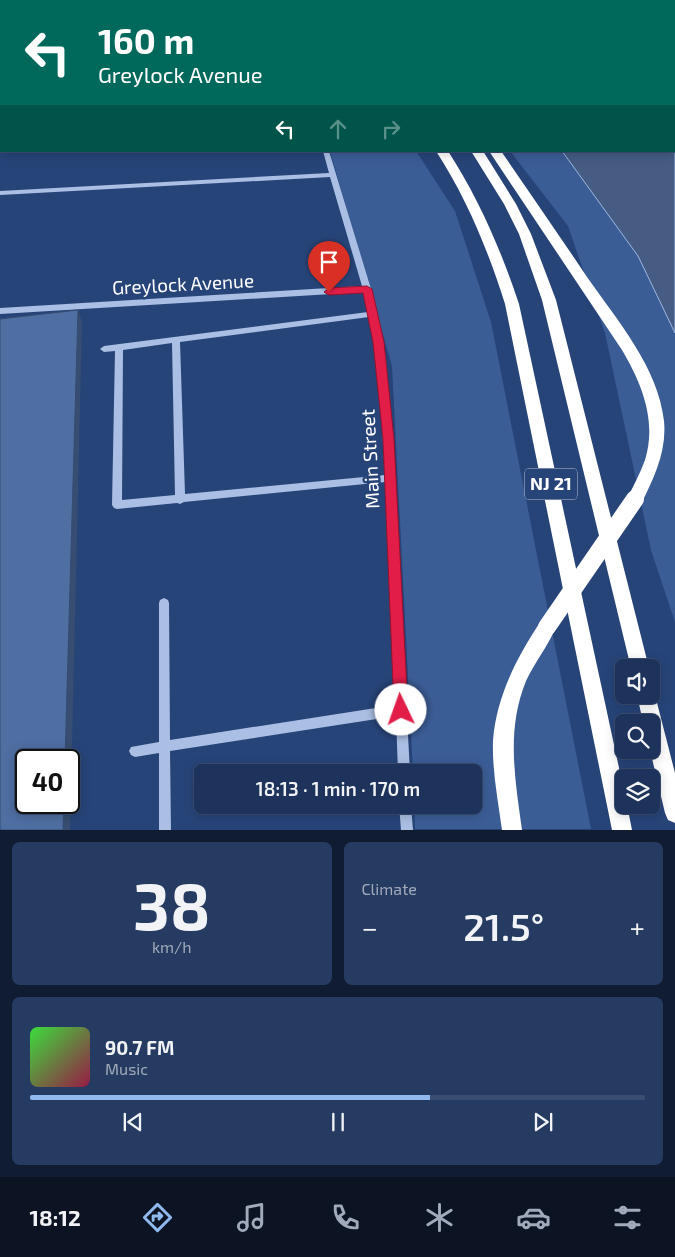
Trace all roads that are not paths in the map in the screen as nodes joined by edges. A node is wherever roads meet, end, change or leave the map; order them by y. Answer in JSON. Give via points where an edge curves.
{"nodes":[{"id":1,"x":326,"y":152,"type":"edge"},
{"id":2,"x":443,"y":152,"type":"edge"},
{"id":3,"x":479,"y":152,"type":"edge"},
{"id":4,"x":495,"y":152,"type":"edge"},
{"id":5,"x":333,"y":175,"type":"junction"},
{"id":6,"x":0,"y":193,"type":"edge"},
{"id":7,"x":367,"y":289,"type":"junction"},
{"id":8,"x":0,"y":311,"type":"edge"},
{"id":9,"x":373,"y":314,"type":"junction"},
{"id":10,"x":176,"y":340,"type":"junction"},
{"id":11,"x":119,"y":348,"type":"junction"},
{"id":12,"x":104,"y":350,"type":"dead end"},
{"id":13,"x":390,"y":478,"type":"junction"},
{"id":14,"x":180,"y":500,"type":"junction"},
{"id":15,"x":164,"y":603,"type":"dead end"},
{"id":16,"x":638,"y":659,"type":"edge"},
{"id":17,"x":648,"y":704,"type":"edge"},
{"id":18,"x":401,"y":710,"type":"junction"},
{"id":19,"x":166,"y":747,"type":"junction"},
{"id":20,"x":135,"y":751,"type":"dead end"},
{"id":21,"x":404,"y":764,"type":"edge"},
{"id":22,"x":675,"y":813,"type":"edge"},
{"id":23,"x":406,"y":814,"type":"edge"},
{"id":24,"x":165,"y":830,"type":"edge"},
{"id":25,"x":407,"y":830,"type":"edge"},
{"id":26,"x":512,"y":830,"type":"edge"},
{"id":27,"x":622,"y":830,"type":"edge"}],
"edges":[{"from":1,"to":5,"type":"street","name":"Main Street"},
{"from":2,"to":27,"type":"highway","number":"NJ 21","via":[[476,210],[502,270],[512,304]]},
{"from":3,"to":16,"type":"highway","number":"NJ 21","via":[[525,234],[549,300]]},
{"from":4,"to":26,"type":"highway","bridge":true,"via":[[627,346],[649,386],[658,425],[657,443],[646,480],[546,627],[520,675],[508,710],[503,741]]},
{"from":5,"to":6,"type":"street"},
{"from":5,"to":7,"type":"street","name":"Main Street"},
{"from":7,"to":8,"type":"street","name":"Greylock Avenue"},
{"from":7,"to":9,"type":"street","name":"Main Street"},
{"from":9,"to":10,"type":"street"},
{"from":9,"to":13,"type":"street","name":"Main Street","via":[[383,370]]},
{"from":10,"to":11,"type":"street"},
{"from":10,"to":14,"type":"street"},
{"from":11,"to":12,"type":"street"},
{"from":11,"to":14,"type":"street","via":[[117,506]]},
{"from":13,"to":14,"type":"street"},
{"from":13,"to":18,"type":"street","name":"Main Street"},
{"from":15,"to":19,"type":"street"},
{"from":17,"to":22,"type":"highway"},
{"from":18,"to":19,"type":"street"},
{"from":18,"to":21,"type":"street","name":"Main Street"},
{"from":19,"to":20,"type":"street"},
{"from":19,"to":24,"type":"street"},
{"from":23,"to":25,"type":"street"}]}
